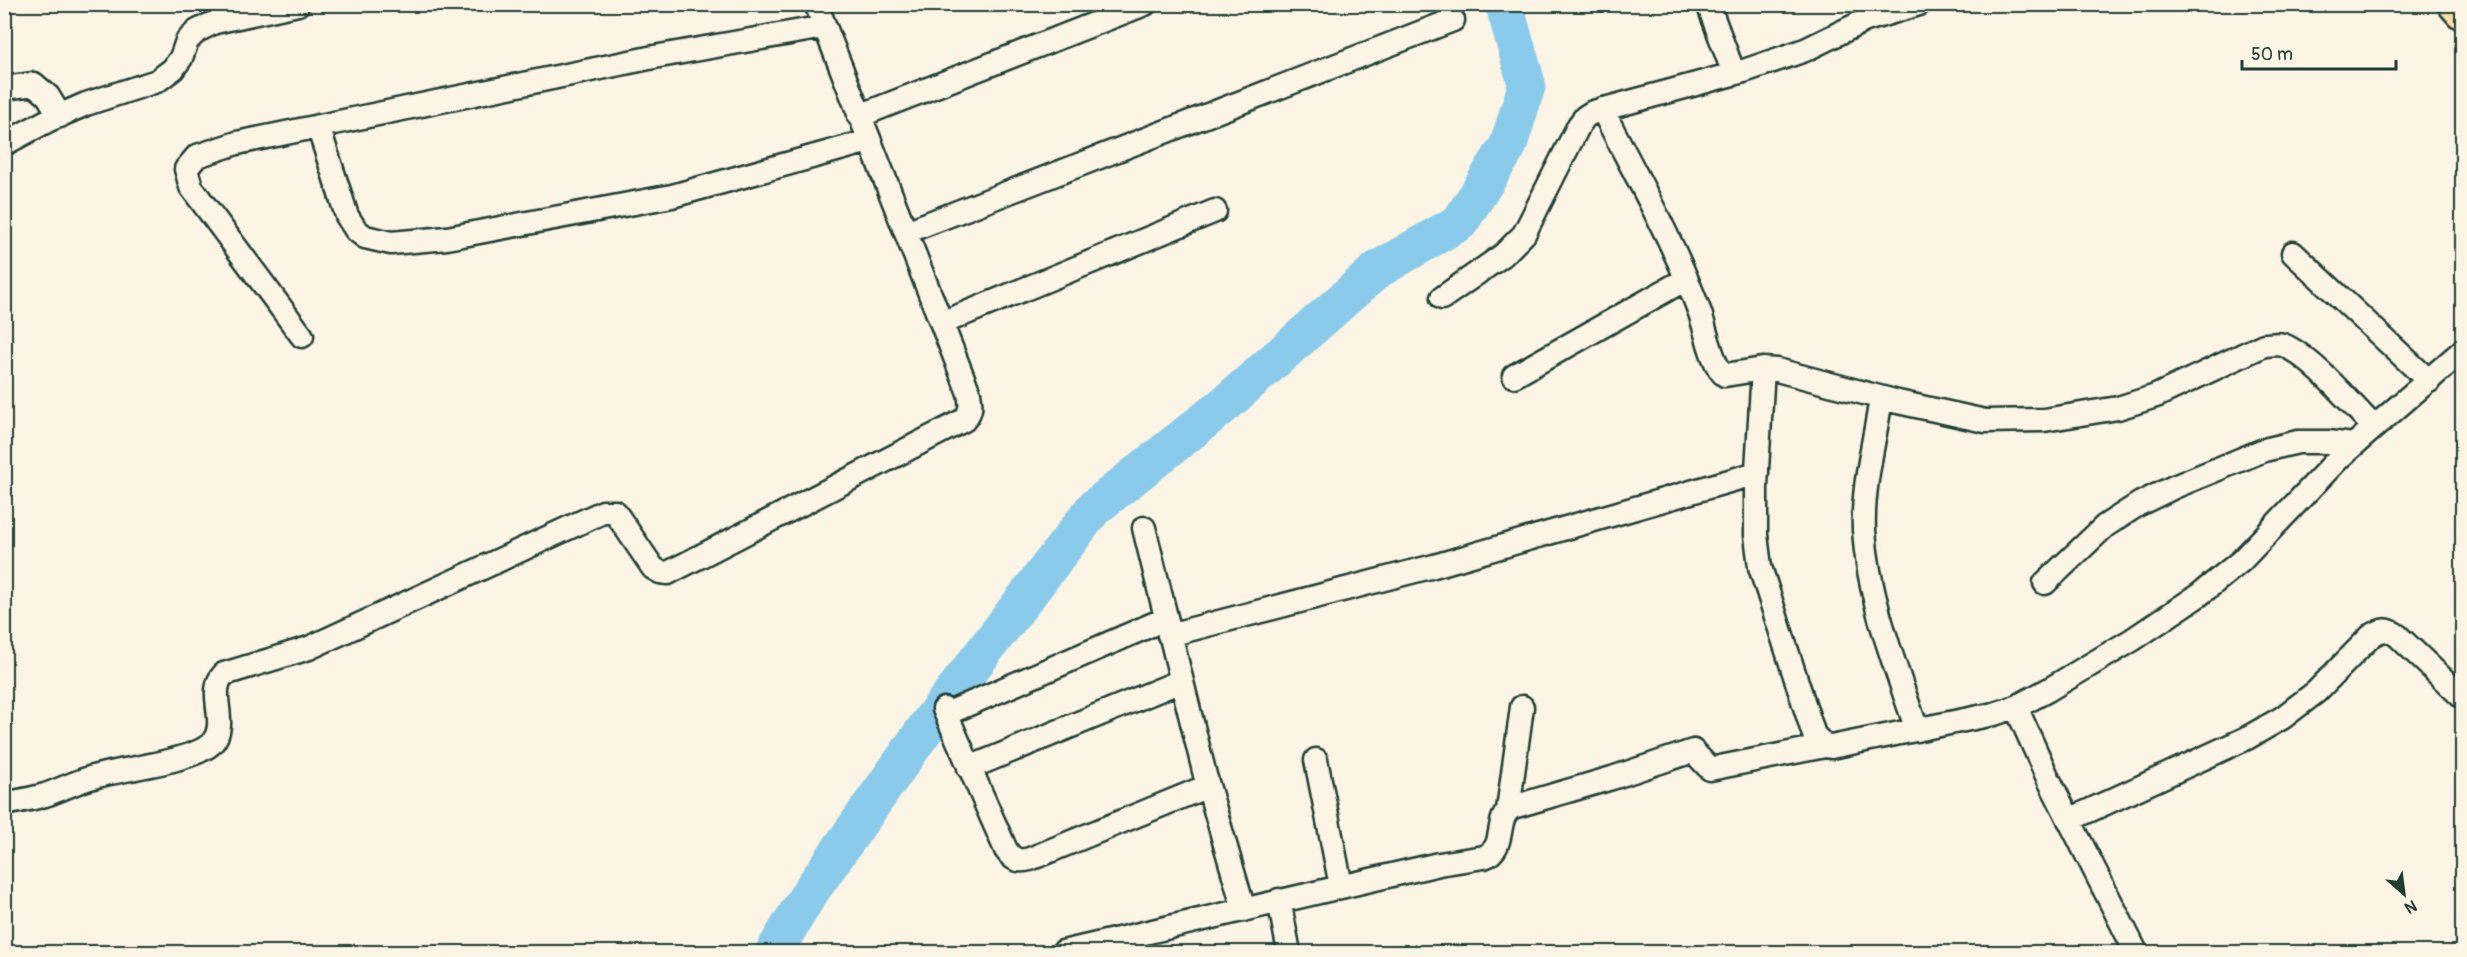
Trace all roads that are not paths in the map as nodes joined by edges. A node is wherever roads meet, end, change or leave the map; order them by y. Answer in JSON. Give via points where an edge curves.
{"nodes":[{"id":1,"x":298,"y":4,"type":"edge"},
{"id":2,"x":816,"y":4,"type":"edge"},
{"id":3,"x":1145,"y":4,"type":"edge"},
{"id":4,"x":1708,"y":4,"type":"edge"},
{"id":5,"x":1918,"y":4,"type":"edge"},
{"id":6,"x":2455,"y":4,"type":"edge"},
{"id":7,"x":1862,"y":12,"type":"edge"},
{"id":8,"x":2463,"y":12,"type":"edge"},
{"id":9,"x":1452,"y":20,"type":"dead end"},
{"id":10,"x":824,"y":27,"type":"junction"},
{"id":11,"x":1734,"y":74,"type":"junction"},
{"id":12,"x":4,"y":88,"type":"edge"},
{"id":13,"x":1602,"y":109,"type":"junction"},
{"id":14,"x":60,"y":116,"type":"junction"},
{"id":15,"x":859,"y":116,"type":"junction"},
{"id":16,"x":318,"y":126,"type":"junction"},
{"id":17,"x":868,"y":141,"type":"junction"},
{"id":18,"x":4,"y":144,"type":"edge"},
{"id":19,"x":1215,"y":211,"type":"dead end"},
{"id":20,"x":906,"y":232,"type":"junction"},
{"id":21,"x":2293,"y":253,"type":"dead end"},
{"id":22,"x":1686,"y":279,"type":"junction"},
{"id":23,"x":1442,"y":298,"type":"dead end"},
{"id":24,"x":942,"y":323,"type":"junction"},
{"id":25,"x":302,"y":336,"type":"dead end"},
{"id":26,"x":2463,"y":351,"type":"edge"},
{"id":27,"x":1763,"y":369,"type":"junction"},
{"id":28,"x":1514,"y":376,"type":"dead end"},
{"id":29,"x":2429,"y":381,"type":"junction"},
{"id":30,"x":1881,"y":398,"type":"junction"},
{"id":31,"x":2379,"y":423,"type":"junction"},
{"id":32,"x":2353,"y":445,"type":"junction"},
{"id":33,"x":1757,"y":473,"type":"junction"},
{"id":34,"x":1144,"y":528,"type":"dead end"},
{"id":35,"x":2045,"y":583,"type":"dead end"},
{"id":36,"x":1167,"y":627,"type":"junction"},
{"id":37,"x":1180,"y":681,"type":"junction"},
{"id":38,"x":2463,"y":697,"type":"edge"},
{"id":39,"x":1522,"y":707,"type":"dead end"},
{"id":40,"x":2016,"y":707,"type":"junction"},
{"id":41,"x":1917,"y":730,"type":"junction"},
{"id":42,"x":1824,"y":746,"type":"junction"},
{"id":43,"x":1316,"y":760,"type":"dead end"},
{"id":44,"x":969,"y":768,"type":"junction"},
{"id":45,"x":1208,"y":786,"type":"junction"},
{"id":46,"x":4,"y":804,"type":"edge"},
{"id":47,"x":1508,"y":810,"type":"junction"},
{"id":48,"x":2069,"y":820,"type":"junction"},
{"id":49,"x":1341,"y":886,"type":"junction"},
{"id":50,"x":1280,"y":900,"type":"junction"},
{"id":51,"x":1244,"y":910,"type":"junction"},
{"id":52,"x":1063,"y":952,"type":"edge"},
{"id":53,"x":1289,"y":952,"type":"edge"},
{"id":54,"x":2136,"y":952,"type":"edge"}],
"edges":[{"from":1,"to":14,"type":"street","via":[[215,22],[187,40],[173,69],[157,81]]},
{"from":2,"to":10,"type":"street"},
{"from":3,"to":15,"type":"street"},
{"from":4,"to":11,"type":"street"},
{"from":5,"to":7,"type":"street"},
{"from":6,"to":8,"type":"main road"},
{"from":7,"to":11,"type":"street","via":[[1827,39],[1805,50]]},
{"from":9,"to":20,"type":"street"},
{"from":10,"to":15,"type":"street"},
{"from":10,"to":16,"type":"street","via":[[654,57]]},
{"from":11,"to":13,"type":"street"},
{"from":12,"to":14,"type":"street","via":[[34,84],[48,96]]},
{"from":13,"to":22,"type":"street"},
{"from":13,"to":23,"type":"street","via":[[1585,117],[1579,125],[1524,234],[1503,255]]},
{"from":14,"to":18,"type":"street"},
{"from":15,"to":17,"type":"street"},
{"from":16,"to":17,"type":"street","via":[[347,216],[365,237],[391,243],[447,238],[662,198]]},
{"from":16,"to":25,"type":"street","via":[[208,151],[197,156],[186,169],[191,188]]},
{"from":17,"to":20,"type":"street"},
{"from":19,"to":24,"type":"street"},
{"from":20,"to":24,"type":"street"},
{"from":21,"to":29,"type":"street"},
{"from":22,"to":27,"type":"street","via":[[1720,372],[1729,376]]},
{"from":22,"to":28,"type":"street"},
{"from":24,"to":46,"type":"street","via":[[969,393],[970,413],[964,420],[677,570],[660,572],[644,557],[619,517],[610,511],[603,512],[309,648],[224,674],[217,684],[219,725],[212,743],[203,750]]},
{"from":26,"to":29,"type":"street"},
{"from":27,"to":30,"type":"street"},
{"from":27,"to":33,"type":"street"},
{"from":29,"to":31,"type":"street"},
{"from":30,"to":31,"type":"street","via":[[1985,421],[2044,420],[2118,408],[2156,396],[2264,345],[2280,343],[2312,365]]},
{"from":30,"to":41,"type":"street","via":[[1864,529],[1873,588]]},
{"from":31,"to":32,"type":"street"},
{"from":32,"to":35,"type":"street","via":[[2298,442],[2264,450],[2174,487],[2105,526]]},
{"from":32,"to":40,"type":"street","via":[[2241,561],[2199,595],[2132,640]]},
{"from":33,"to":36,"type":"street","via":[[1434,566]]},
{"from":33,"to":42,"type":"street","via":[[1756,536],[1760,567],[1808,719]]},
{"from":34,"to":36,"type":"street"},
{"from":36,"to":37,"type":"street"},
{"from":36,"to":44,"type":"street","via":[[945,712]]},
{"from":37,"to":44,"type":"street"},
{"from":37,"to":45,"type":"street"},
{"from":38,"to":48,"type":"street","via":[[2398,636],[2380,630],[2316,692],[2282,718]]},
{"from":39,"to":47,"type":"street"},
{"from":40,"to":41,"type":"street"},
{"from":40,"to":48,"type":"street"},
{"from":41,"to":42,"type":"street"},
{"from":42,"to":47,"type":"street","via":[[1710,769],[1693,751]]},
{"from":43,"to":49,"type":"street"},
{"from":44,"to":45,"type":"street","via":[[1006,850],[1019,861]]},
{"from":45,"to":51,"type":"street"},
{"from":47,"to":49,"type":"street","via":[[1498,846],[1491,854]]},
{"from":48,"to":54,"type":"street"},
{"from":49,"to":50,"type":"street"},
{"from":50,"to":51,"type":"street"},
{"from":50,"to":53,"type":"street"},
{"from":51,"to":52,"type":"street"}]}
